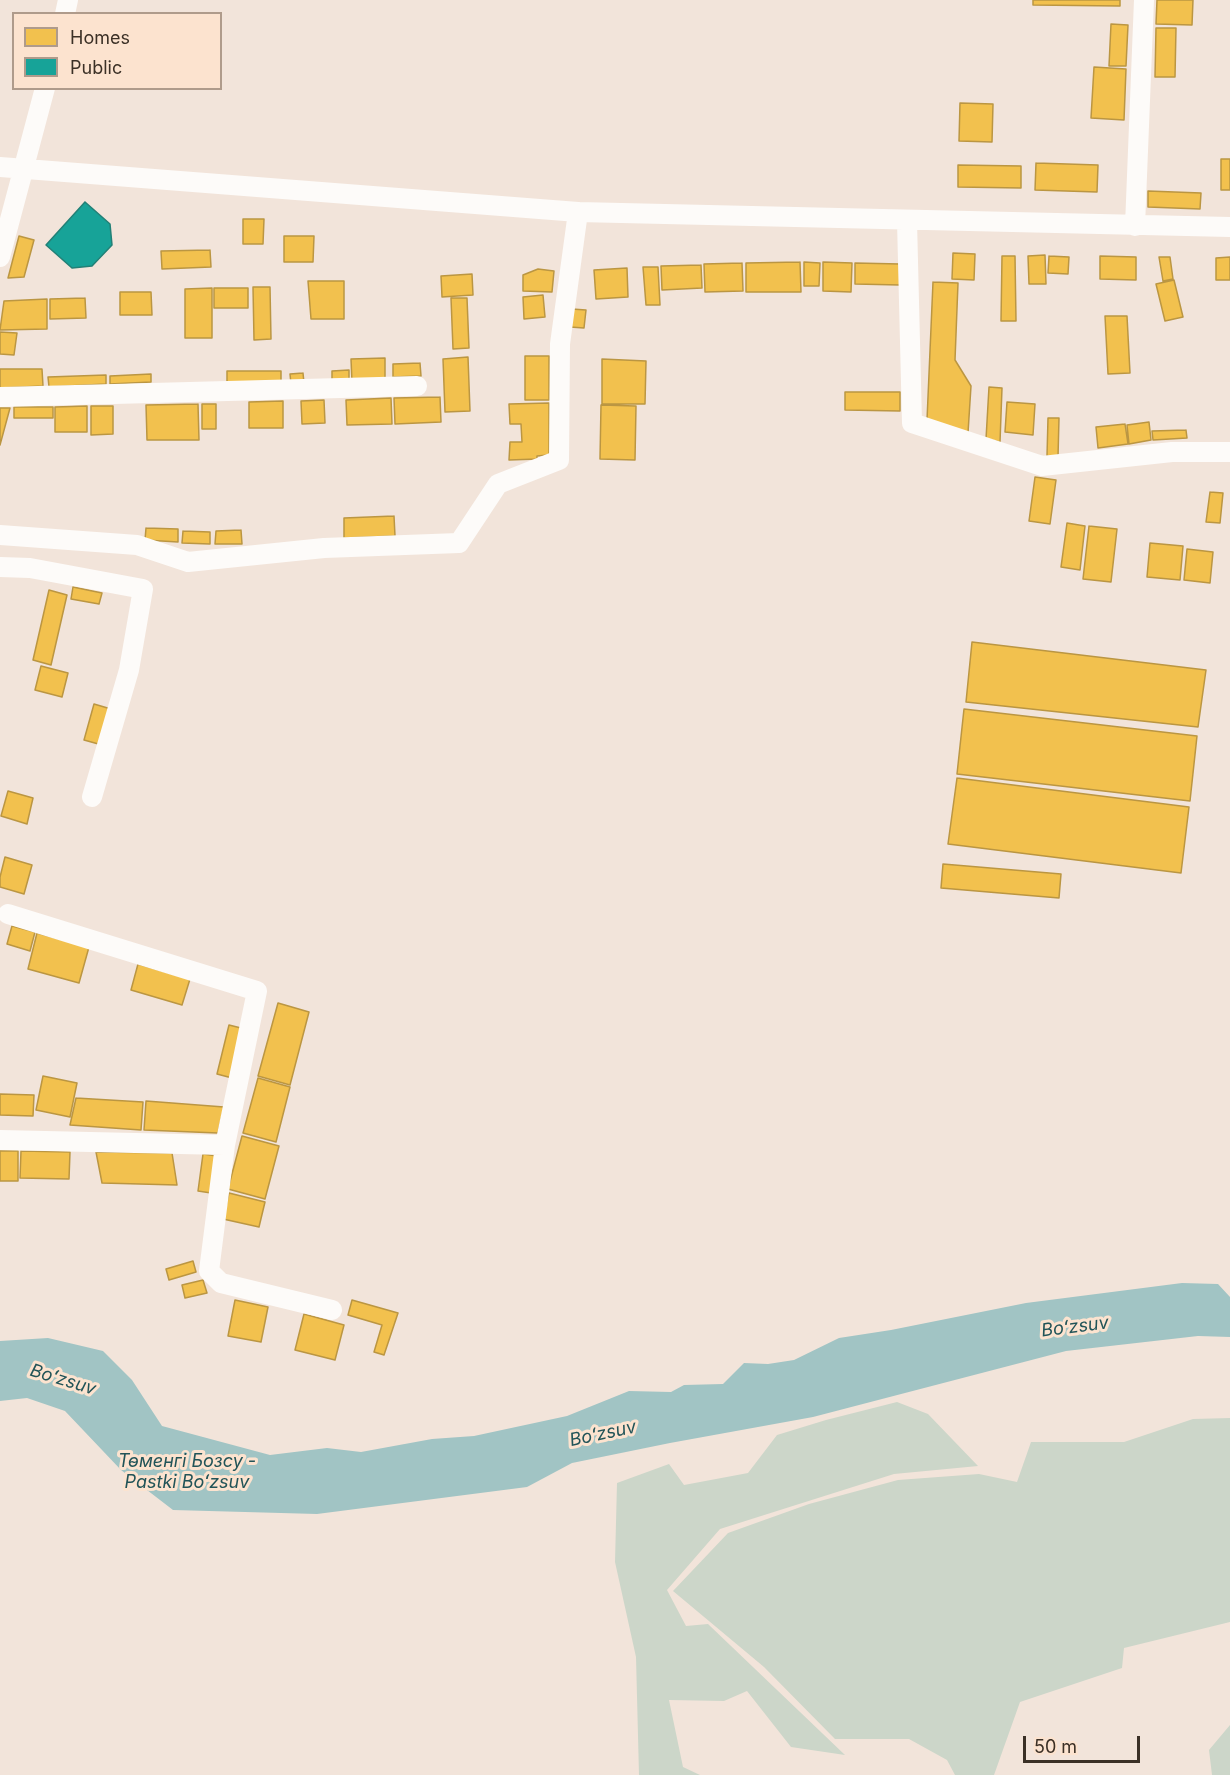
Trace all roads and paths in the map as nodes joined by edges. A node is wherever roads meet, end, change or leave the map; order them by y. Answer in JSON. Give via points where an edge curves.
{"nodes":[{"id":1,"x":1144,"y":0,"type":"edge"},
{"id":2,"x":44,"y":90,"type":"edge"},
{"id":3,"x":0,"y":167,"type":"edge"},
{"id":4,"x":24,"y":168,"type":"junction"},
{"id":5,"x":578,"y":212,"type":"junction"},
{"id":6,"x":908,"y":221,"type":"junction"},
{"id":7,"x":1135,"y":225,"type":"junction"},
{"id":8,"x":1230,"y":227,"type":"edge"},
{"id":9,"x":0,"y":257,"type":"edge"},
{"id":10,"x":417,"y":386,"type":"dead end"},
{"id":11,"x":0,"y":397,"type":"edge"},
{"id":12,"x":1230,"y":452,"type":"edge"},
{"id":13,"x":0,"y":535,"type":"edge"},
{"id":14,"x":0,"y":567,"type":"edge"},
{"id":15,"x":92,"y":797,"type":"dead end"},
{"id":16,"x":8,"y":914,"type":"dead end"},
{"id":17,"x":0,"y":1140,"type":"edge"},
{"id":18,"x":225,"y":1145,"type":"junction"},
{"id":19,"x":332,"y":1310,"type":"dead end"}],
"edges":[{"from":1,"to":7,"type":"street"},
{"from":2,"to":4,"type":"street"},
{"from":3,"to":4,"type":"street"},
{"from":4,"to":5,"type":"street"},
{"from":4,"to":9,"type":"street"},
{"from":5,"to":6,"type":"street"},
{"from":5,"to":13,"type":"street","via":[[560,344],[559,460],[498,484],[459,543],[324,548],[188,562],[136,546]]},
{"from":6,"to":7,"type":"street"},
{"from":6,"to":12,"type":"street","via":[[912,423],[1042,466],[1172,452]]},
{"from":7,"to":8,"type":"street"},
{"from":10,"to":11,"type":"street"},
{"from":14,"to":15,"type":"street","via":[[30,568],[143,590],[129,670]]},
{"from":16,"to":18,"type":"street","via":[[257,991]]},
{"from":17,"to":18,"type":"street"},
{"from":18,"to":19,"type":"street","via":[[209,1271],[221,1282]]}]}
